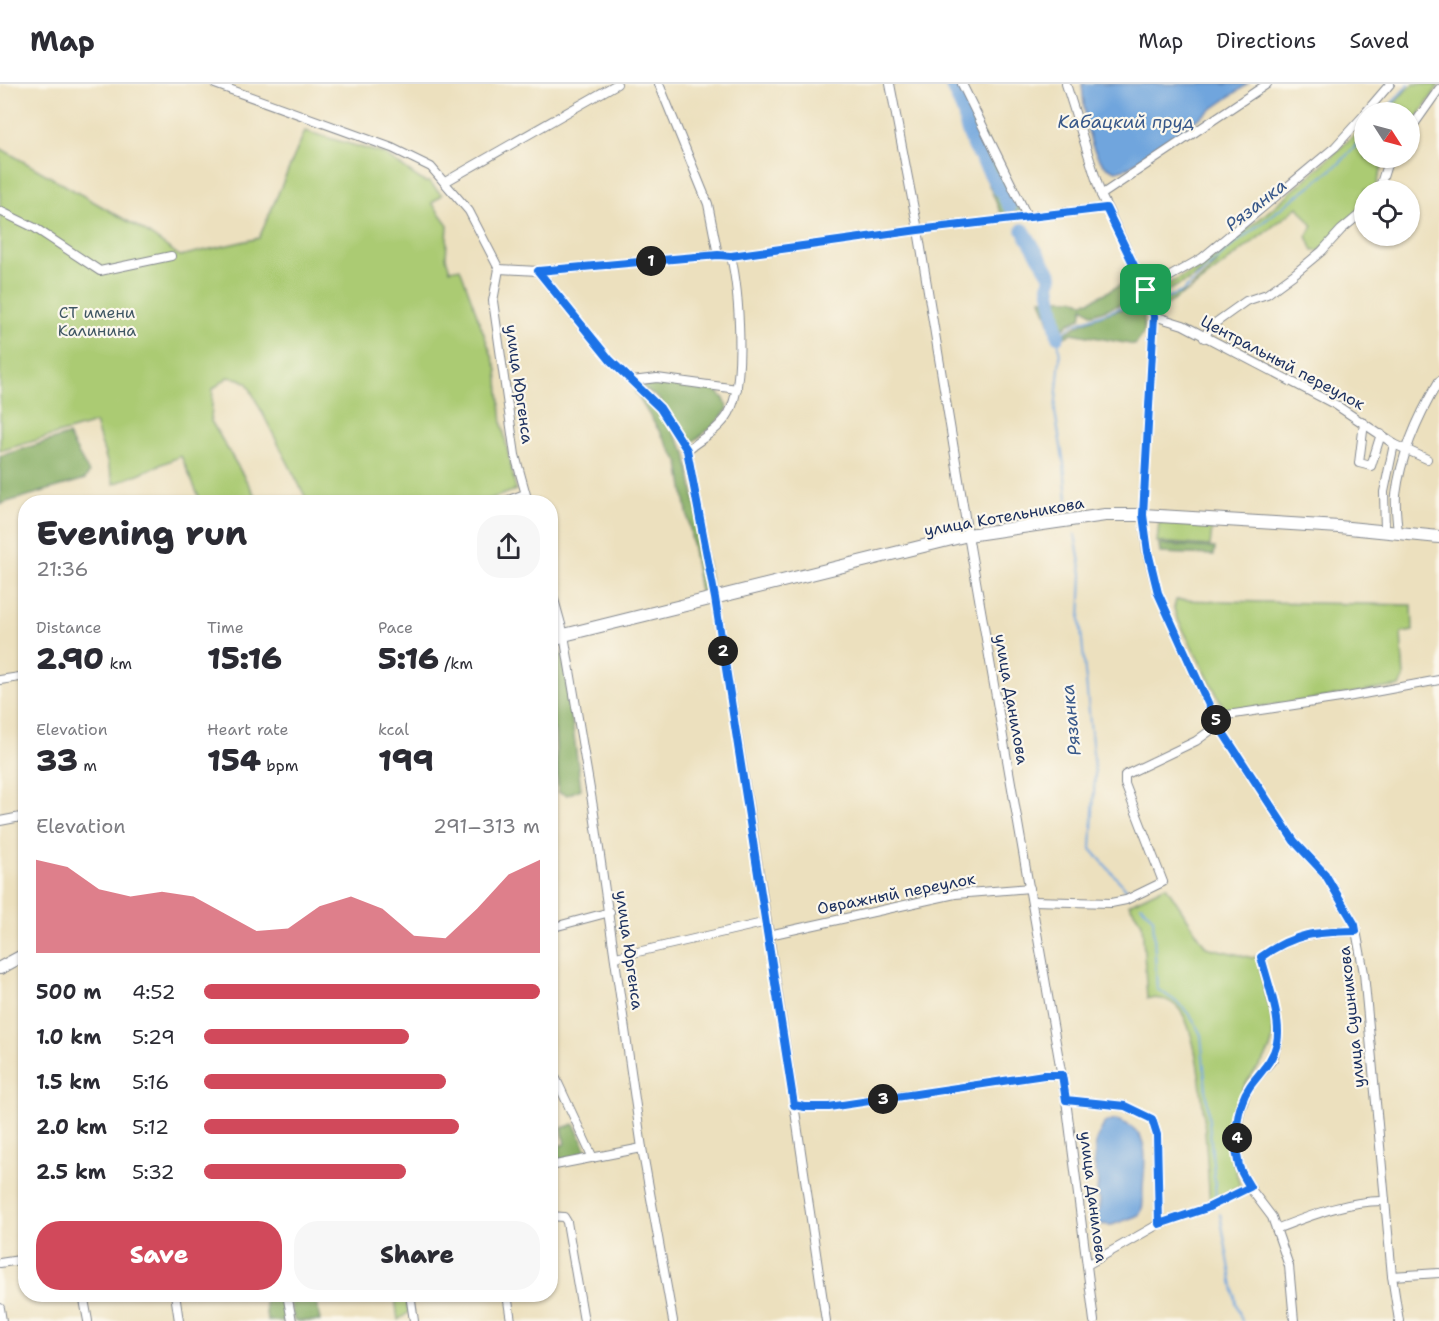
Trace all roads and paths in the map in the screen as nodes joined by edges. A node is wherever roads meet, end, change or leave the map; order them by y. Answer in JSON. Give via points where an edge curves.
{"nodes":[{"id":1,"x":215,"y":84,"type":"edge"},
{"id":2,"x":617,"y":84,"type":"edge"},
{"id":3,"x":659,"y":84,"type":"edge"},
{"id":4,"x":890,"y":84,"type":"edge"},
{"id":5,"x":962,"y":84,"type":"edge"},
{"id":6,"x":1066,"y":84,"type":"edge"},
{"id":7,"x":1268,"y":84,"type":"edge"},
{"id":8,"x":1389,"y":84,"type":"edge"},
{"id":9,"x":1439,"y":89,"type":"edge"},
{"id":10,"x":1375,"y":102,"type":"edge"},
{"id":11,"x":1420,"y":116,"type":"edge"},
{"id":12,"x":1354,"y":126,"type":"edge"},
{"id":13,"x":445,"y":182,"type":"junction"},
{"id":14,"x":1101,"y":195,"type":"junction"},
{"id":15,"x":1106,"y":208,"type":"junction"},
{"id":16,"x":0,"y":211,"type":"edge"},
{"id":17,"x":1027,"y":216,"type":"junction"},
{"id":18,"x":1354,"y":219,"type":"edge"},
{"id":19,"x":918,"y":230,"type":"junction"},
{"id":20,"x":718,"y":255,"type":"junction"},
{"id":21,"x":171,"y":256,"type":"dead end"},
{"id":22,"x":731,"y":256,"type":"junction"},
{"id":23,"x":499,"y":269,"type":"junction"},
{"id":24,"x":538,"y":271,"type":"junction"},
{"id":25,"x":1146,"y":290,"type":"junction"},
{"id":26,"x":1154,"y":316,"type":"junction"},
{"id":27,"x":1204,"y":338,"type":"junction"},
{"id":28,"x":632,"y":381,"type":"junction"},
{"id":29,"x":1439,"y":381,"type":"edge"},
{"id":30,"x":736,"y":389,"type":"junction"},
{"id":31,"x":1364,"y":423,"type":"junction"},
{"id":32,"x":1381,"y":434,"type":"junction"},
{"id":33,"x":1395,"y":444,"type":"junction"},
{"id":34,"x":687,"y":450,"type":"junction"},
{"id":35,"x":1406,"y":451,"type":"junction"},
{"id":36,"x":1427,"y":459,"type":"dead end"},
{"id":37,"x":526,"y":495,"type":"edge"},
{"id":38,"x":1143,"y":515,"type":"junction"},
{"id":39,"x":1385,"y":531,"type":"junction"},
{"id":40,"x":1398,"y":533,"type":"junction"},
{"id":41,"x":968,"y":535,"type":"junction"},
{"id":42,"x":1439,"y":537,"type":"edge"},
{"id":43,"x":715,"y":598,"type":"junction"},
{"id":44,"x":558,"y":614,"type":"edge"},
{"id":45,"x":564,"y":635,"type":"junction"},
{"id":46,"x":558,"y":638,"type":"edge"},
{"id":47,"x":18,"y":677,"type":"edge"},
{"id":48,"x":0,"y":680,"type":"edge"},
{"id":49,"x":1439,"y":680,"type":"edge"},
{"id":50,"x":1216,"y":721,"type":"junction"},
{"id":51,"x":18,"y":817,"type":"edge"},
{"id":52,"x":0,"y":820,"type":"edge"},
{"id":53,"x":1030,"y":888,"type":"junction"},
{"id":54,"x":1032,"y":901,"type":"junction"},
{"id":55,"x":609,"y":912,"type":"junction"},
{"id":56,"x":766,"y":921,"type":"junction"},
{"id":57,"x":558,"y":926,"type":"edge"},
{"id":58,"x":1356,"y":931,"type":"junction"},
{"id":59,"x":769,"y":935,"type":"junction"},
{"id":60,"x":616,"y":957,"type":"junction"},
{"id":61,"x":18,"y":958,"type":"edge"},
{"id":62,"x":0,"y":968,"type":"edge"},
{"id":63,"x":1062,"y":1075,"type":"junction"},
{"id":64,"x":558,"y":1084,"type":"edge"},
{"id":65,"x":1066,"y":1100,"type":"junction"},
{"id":66,"x":794,"y":1105,"type":"junction"},
{"id":67,"x":642,"y":1148,"type":"junction"},
{"id":68,"x":592,"y":1158,"type":"junction"},
{"id":69,"x":558,"y":1164,"type":"edge"},
{"id":70,"x":1250,"y":1187,"type":"junction"},
{"id":71,"x":1385,"y":1201,"type":"junction"},
{"id":72,"x":558,"y":1217,"type":"edge"},
{"id":73,"x":1159,"y":1224,"type":"junction"},
{"id":74,"x":1276,"y":1229,"type":"junction"},
{"id":75,"x":18,"y":1260,"type":"edge"},
{"id":76,"x":0,"y":1263,"type":"edge"},
{"id":77,"x":1087,"y":1265,"type":"junction"},
{"id":78,"x":1439,"y":1273,"type":"edge"},
{"id":79,"x":1392,"y":1276,"type":"junction"},
{"id":80,"x":84,"y":1302,"type":"edge"},
{"id":81,"x":176,"y":1302,"type":"edge"},
{"id":82,"x":288,"y":1302,"type":"edge"},
{"id":83,"x":411,"y":1302,"type":"edge"},
{"id":84,"x":508,"y":1302,"type":"edge"},
{"id":85,"x":0,"y":1308,"type":"edge"},
{"id":86,"x":2,"y":1321,"type":"edge"},
{"id":87,"x":88,"y":1321,"type":"edge"},
{"id":88,"x":179,"y":1321,"type":"edge"},
{"id":89,"x":292,"y":1321,"type":"edge"},
{"id":90,"x":414,"y":1321,"type":"edge"},
{"id":91,"x":511,"y":1321,"type":"edge"},
{"id":92,"x":584,"y":1321,"type":"edge"},
{"id":93,"x":673,"y":1321,"type":"edge"},
{"id":94,"x":826,"y":1321,"type":"edge"},
{"id":95,"x":1094,"y":1321,"type":"edge"},
{"id":96,"x":1294,"y":1321,"type":"edge"},
{"id":97,"x":1399,"y":1321,"type":"edge"}],
"edges":[{"from":1,"to":13,"type":"street","via":[[392,148],[431,166]]},
{"from":2,"to":13,"type":"street"},
{"from":3,"to":20,"type":"street","via":[[708,204]]},
{"from":4,"to":19,"type":"street","name":"улица Данилова"},
{"from":5,"to":17,"type":"street"},
{"from":6,"to":14,"type":"street"},
{"from":7,"to":14,"type":"street"},
{"from":8,"to":10,"type":"street"},
{"from":9,"to":11,"type":"street"},
{"from":12,"to":25,"type":"street","via":[[1335,147],[1202,258]]},
{"from":13,"to":23,"type":"street","via":[[469,211]]},
{"from":14,"to":15,"type":"street"},
{"from":15,"to":17,"type":"street"},
{"from":15,"to":25,"type":"street"},
{"from":16,"to":21,"type":"street","via":[[35,228],[100,271]]},
{"from":17,"to":19,"type":"street"},
{"from":18,"to":27,"type":"street","via":[[1293,275],[1267,294],[1246,301],[1211,326]]},
{"from":19,"to":22,"type":"street"},
{"from":19,"to":41,"type":"street","name":"улица Данилова"},
{"from":20,"to":22,"type":"street"},
{"from":20,"to":24,"type":"street"},
{"from":22,"to":30,"type":"street","via":[[740,328]]},
{"from":23,"to":24,"type":"street"},
{"from":23,"to":37,"type":"street","name":"улица Юргенса","via":[[493,301],[515,455]]},
{"from":24,"to":28,"type":"street","via":[[610,360]]},
{"from":25,"to":26,"type":"street"},
{"from":26,"to":27,"type":"street","name":"Центральный переулок","via":[[1183,325]]},
{"from":26,"to":38,"type":"street","name":"улица Сушникова"},
{"from":27,"to":31,"type":"street","name":"Центральный переулок"},
{"from":28,"to":30,"type":"street","via":[[657,378]]},
{"from":28,"to":34,"type":"street","via":[[660,408]]},
{"from":29,"to":35,"type":"street","via":[[1416,421]]},
{"from":30,"to":34,"type":"street","via":[[729,413]]},
{"from":31,"to":32,"type":"street","name":"Центральный переулок"},
{"from":31,"to":32,"type":"street","via":[[1359,463],[1371,466]]},
{"from":32,"to":33,"type":"street","name":"Центральный переулок"},
{"from":33,"to":35,"type":"street","name":"Центральный переулок"},
{"from":33,"to":39,"type":"street","via":[[1384,492]]},
{"from":34,"to":43,"type":"street"},
{"from":35,"to":36,"type":"street","name":"Центральный переулок"},
{"from":35,"to":40,"type":"street","via":[[1396,496]]},
{"from":38,"to":39,"type":"street","name":"улица Котельникова"},
{"from":38,"to":41,"type":"street","name":"улица Котельникова","via":[[1105,515]]},
{"from":38,"to":50,"type":"street","name":"улица Сушникова","via":[[1158,593]]},
{"from":39,"to":40,"type":"street","name":"улица Котельникова"},
{"from":40,"to":42,"type":"street","name":"улица Котельникова"},
{"from":41,"to":43,"type":"street","name":"улица Котельникова"},
{"from":41,"to":53,"type":"street","name":"улица Данилова"},
{"from":43,"to":45,"type":"street","name":"улица Котельникова"},
{"from":43,"to":56,"type":"street"},
{"from":44,"to":45,"type":"street","name":"улица Юргенса"},
{"from":45,"to":46,"type":"street","name":"улица Котельникова"},
{"from":45,"to":55,"type":"street","name":"улица Юргенса"},
{"from":47,"to":48,"type":"street"},
{"from":49,"to":50,"type":"street"},
{"from":50,"to":54,"type":"street","via":[[1196,741],[1125,775],[1125,784],[1163,882],[1111,903]]},
{"from":50,"to":58,"type":"street","name":"улица Сушникова","via":[[1294,841],[1325,874]]},
{"from":51,"to":52,"type":"street"},
{"from":53,"to":54,"type":"street","name":"улица Данилова"},
{"from":53,"to":59,"type":"street","name":"Овражный переулок","via":[[956,894]]},
{"from":54,"to":63,"type":"street","name":"улица Данилова"},
{"from":55,"to":57,"type":"street"},
{"from":55,"to":60,"type":"street","name":"улица Юргенса"},
{"from":56,"to":59,"type":"street"},
{"from":56,"to":60,"type":"street"},
{"from":58,"to":70,"type":"street","via":[[1305,934],[1261,957],[1278,1040],[1273,1059],[1248,1088],[1239,1114],[1239,1168]]},
{"from":58,"to":71,"type":"street","name":"улица Сушникова","via":[[1364,973]]},
{"from":59,"to":66,"type":"street"},
{"from":60,"to":67,"type":"street","name":"улица Юргенса"},
{"from":61,"to":62,"type":"street"},
{"from":63,"to":65,"type":"street","name":"улица Данилова"},
{"from":63,"to":66,"type":"street","via":[[829,1107]]},
{"from":64,"to":68,"type":"street"},
{"from":65,"to":73,"type":"street","via":[[1125,1106],[1152,1119],[1157,1135]]},
{"from":65,"to":77,"type":"street","name":"улица Данилова"},
{"from":66,"to":94,"type":"street"},
{"from":67,"to":68,"type":"street"},
{"from":67,"to":93,"type":"street","name":"улица Юргенса"},
{"from":68,"to":69,"type":"street"},
{"from":70,"to":73,"type":"street","via":[[1207,1208]]},
{"from":70,"to":74,"type":"street"},
{"from":71,"to":74,"type":"street","via":[[1320,1213]]},
{"from":71,"to":79,"type":"street","name":"улица Сушникова"},
{"from":72,"to":92,"type":"street","via":[[567,1221]]},
{"from":73,"to":77,"type":"street"},
{"from":74,"to":96,"type":"street","via":[[1289,1266]]},
{"from":75,"to":76,"type":"street"},
{"from":77,"to":95,"type":"street","name":"улица Данилова"},
{"from":78,"to":79,"type":"street"},
{"from":79,"to":97,"type":"street","name":"улица Сушникова"},
{"from":80,"to":87,"type":"street"},
{"from":81,"to":88,"type":"street"},
{"from":82,"to":89,"type":"street"},
{"from":83,"to":90,"type":"street"},
{"from":84,"to":91,"type":"street"},
{"from":85,"to":86,"type":"street"}]}
